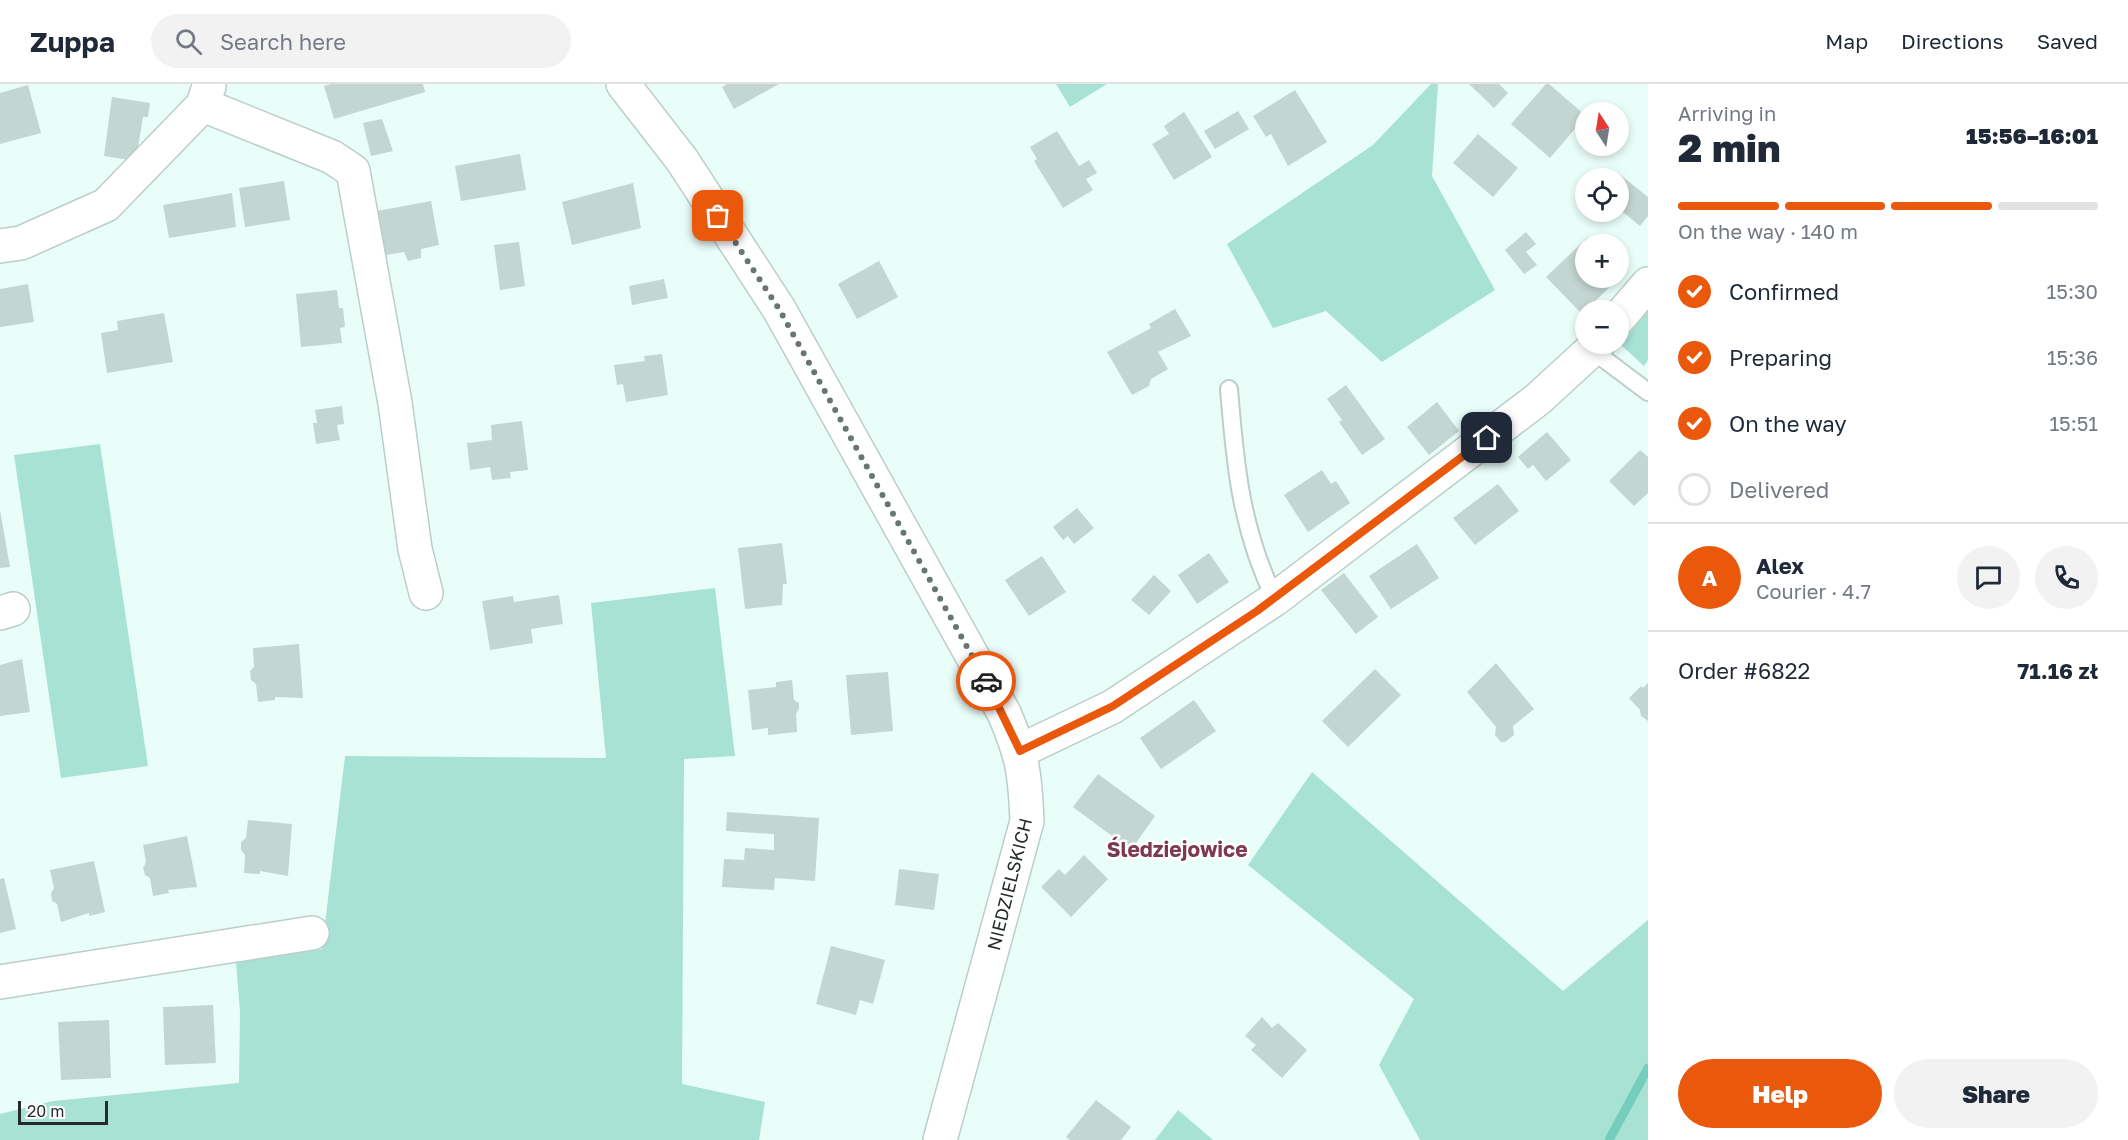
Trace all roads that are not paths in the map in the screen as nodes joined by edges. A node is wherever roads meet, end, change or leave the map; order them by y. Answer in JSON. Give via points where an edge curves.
{"nodes":[{"id":1,"x":623,"y":84,"type":"edge"},
{"id":2,"x":207,"y":95,"type":"edge"},
{"id":3,"x":0,"y":246,"type":"edge"},
{"id":4,"x":1648,"y":284,"type":"edge"},
{"id":5,"x":1629,"y":306,"type":"edge"},
{"id":6,"x":1587,"y":354,"type":"edge"},
{"id":7,"x":1603,"y":354,"type":"edge"},
{"id":8,"x":1229,"y":389,"type":"dead end"},
{"id":9,"x":1648,"y":392,"type":"edge"},
{"id":10,"x":426,"y":593,"type":"dead end"},
{"id":11,"x":1275,"y":598,"type":"junction"},
{"id":12,"x":1020,"y":751,"type":"junction"},
{"id":13,"x":312,"y":933,"type":"dead end"},
{"id":14,"x":0,"y":982,"type":"edge"},
{"id":15,"x":940,"y":1140,"type":"edge"}],
"edges":[{"from":1,"to":12,"type":"street","name":"NIEDZIELSKICH","via":[[682,160],[779,309],[1004,713]]},
{"from":2,"to":3,"type":"street","via":[[106,205],[21,243]]},
{"from":2,"to":10,"type":"street","via":[[353,171]]},
{"from":4,"to":5,"type":"street"},
{"from":6,"to":11,"type":"street","via":[[1538,399]]},
{"from":7,"to":9,"type":"lane"},
{"from":8,"to":11,"type":"lane","via":[[1236,475],[1257,563]]},
{"from":11,"to":12,"type":"street","via":[[1113,706]]},
{"from":12,"to":15,"type":"street","name":"NIEDZIELSKICH","via":[[1027,820]]},
{"from":13,"to":14,"type":"street"}]}
